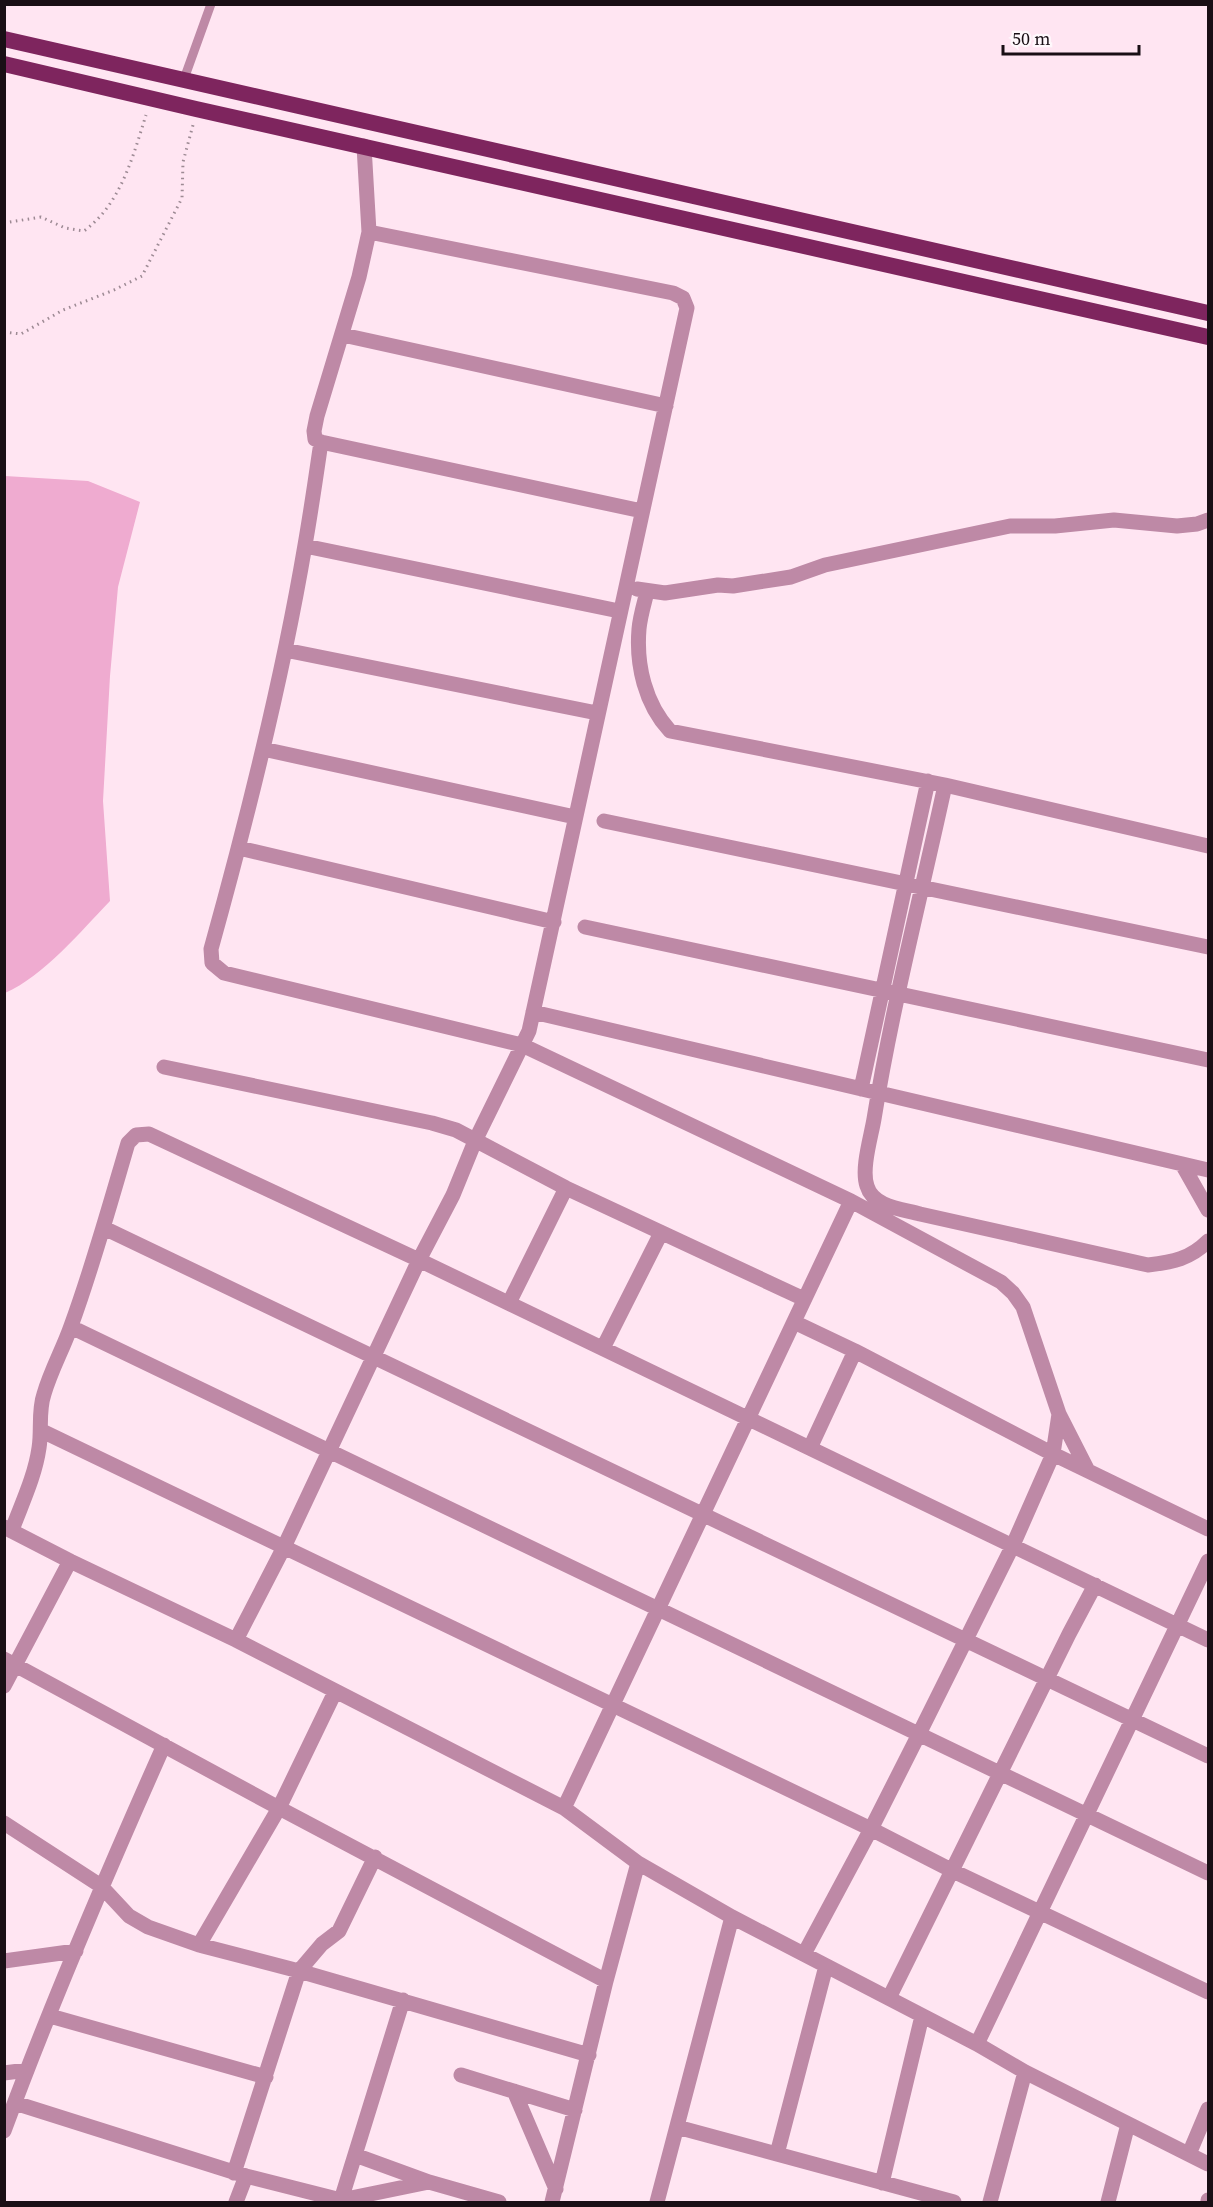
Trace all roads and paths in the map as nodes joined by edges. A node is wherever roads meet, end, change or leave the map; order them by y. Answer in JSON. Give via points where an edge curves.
{"nodes":[{"id":1,"x":211,"y":4,"type":"edge"},
{"id":2,"x":4,"y":39,"type":"edge"},
{"id":3,"x":4,"y":64,"type":"edge"},
{"id":4,"x":184,"y":79,"type":"junction"},
{"id":5,"x":152,"y":99,"type":"junction"},
{"id":6,"x":196,"y":109,"type":"junction"},
{"id":7,"x":364,"y":146,"type":"junction"},
{"id":8,"x":4,"y":223,"type":"edge"},
{"id":9,"x":369,"y":232,"type":"junction"},
{"id":10,"x":1209,"y":313,"type":"edge"},
{"id":11,"x":4,"y":332,"type":"edge"},
{"id":12,"x":343,"y":334,"type":"junction"},
{"id":13,"x":1209,"y":337,"type":"edge"},
{"id":14,"x":666,"y":406,"type":"junction"},
{"id":15,"x":321,"y":442,"type":"junction"},
{"id":16,"x":642,"y":511,"type":"junction"},
{"id":17,"x":1209,"y":520,"type":"edge"},
{"id":18,"x":305,"y":546,"type":"junction"},
{"id":19,"x":626,"y":585,"type":"junction"},
{"id":20,"x":647,"y":592,"type":"junction"},
{"id":21,"x":619,"y":611,"type":"junction"},
{"id":22,"x":285,"y":650,"type":"junction"},
{"id":23,"x":597,"y":714,"type":"junction"},
{"id":24,"x":263,"y":749,"type":"junction"},
{"id":25,"x":928,"y":782,"type":"junction"},
{"id":26,"x":945,"y":785,"type":"junction"},
{"id":27,"x":575,"y":817,"type":"junction"},
{"id":28,"x":604,"y":821,"type":"dead end"},
{"id":29,"x":1209,"y":846,"type":"edge"},
{"id":30,"x":239,"y":848,"type":"junction"},
{"id":31,"x":906,"y":884,"type":"junction"},
{"id":32,"x":922,"y":887,"type":"junction"},
{"id":33,"x":554,"y":922,"type":"junction"},
{"id":34,"x":585,"y":927,"type":"dead end"},
{"id":35,"x":1209,"y":947,"type":"edge"},
{"id":36,"x":884,"y":991,"type":"junction"},
{"id":37,"x":899,"y":994,"type":"junction"},
{"id":38,"x":533,"y":1012,"type":"junction"},
{"id":39,"x":522,"y":1046,"type":"junction"},
{"id":40,"x":1209,"y":1060,"type":"edge"},
{"id":41,"x":164,"y":1067,"type":"dead end"},
{"id":42,"x":861,"y":1089,"type":"junction"},
{"id":43,"x":878,"y":1093,"type":"junction"},
{"id":44,"x":476,"y":1141,"type":"junction"},
{"id":45,"x":1182,"y":1164,"type":"junction"},
{"id":46,"x":1209,"y":1170,"type":"edge"},
{"id":47,"x":566,"y":1188,"type":"junction"},
{"id":48,"x":851,"y":1201,"type":"junction"},
{"id":49,"x":1209,"y":1210,"type":"edge"},
{"id":50,"x":104,"y":1227,"type":"junction"},
{"id":51,"x":662,"y":1233,"type":"junction"},
{"id":52,"x":1209,"y":1241,"type":"edge"},
{"id":53,"x":419,"y":1260,"type":"junction"},
{"id":54,"x":804,"y":1299,"type":"junction"},
{"id":55,"x":508,"y":1303,"type":"junction"},
{"id":56,"x":794,"y":1322,"type":"junction"},
{"id":57,"x":71,"y":1327,"type":"junction"},
{"id":58,"x":603,"y":1348,"type":"junction"},
{"id":59,"x":855,"y":1351,"type":"junction"},
{"id":60,"x":374,"y":1357,"type":"junction"},
{"id":61,"x":1059,"y":1414,"type":"junction"},
{"id":62,"x":748,"y":1418,"type":"junction"},
{"id":63,"x":42,"y":1431,"type":"junction"},
{"id":64,"x":810,"y":1448,"type":"junction"},
{"id":65,"x":330,"y":1451,"type":"junction"},
{"id":66,"x":1053,"y":1454,"type":"junction"},
{"id":67,"x":1087,"y":1469,"type":"junction"},
{"id":68,"x":703,"y":1514,"type":"junction"},
{"id":69,"x":8,"y":1528,"type":"edge"},
{"id":70,"x":1209,"y":1529,"type":"edge"},
{"id":71,"x":1013,"y":1545,"type":"junction"},
{"id":72,"x":284,"y":1547,"type":"junction"},
{"id":73,"x":70,"y":1561,"type":"junction"},
{"id":74,"x":1209,"y":1561,"type":"edge"},
{"id":75,"x":1095,"y":1585,"type":"junction"},
{"id":76,"x":658,"y":1609,"type":"junction"},
{"id":77,"x":1178,"y":1625,"type":"junction"},
{"id":78,"x":965,"y":1639,"type":"junction"},
{"id":79,"x":236,"y":1640,"type":"junction"},
{"id":80,"x":1209,"y":1640,"type":"edge"},
{"id":81,"x":11,"y":1662,"type":"edge"},
{"id":82,"x":1049,"y":1679,"type":"junction"},
{"id":83,"x":4,"y":1686,"type":"edge"},
{"id":84,"x":335,"y":1692,"type":"junction"},
{"id":85,"x":612,"y":1705,"type":"junction"},
{"id":86,"x":1132,"y":1720,"type":"junction"},
{"id":87,"x":919,"y":1734,"type":"junction"},
{"id":88,"x":164,"y":1745,"type":"junction"},
{"id":89,"x":1209,"y":1756,"type":"edge"},
{"id":90,"x":1002,"y":1774,"type":"junction"},
{"id":91,"x":279,"y":1808,"type":"junction"},
{"id":92,"x":564,"y":1808,"type":"junction"},
{"id":93,"x":1087,"y":1815,"type":"junction"},
{"id":94,"x":4,"y":1822,"type":"edge"},
{"id":95,"x":871,"y":1829,"type":"junction"},
{"id":96,"x":375,"y":1857,"type":"junction"},
{"id":97,"x":638,"y":1863,"type":"junction"},
{"id":98,"x":953,"y":1871,"type":"junction"},
{"id":99,"x":1209,"y":1873,"type":"edge"},
{"id":100,"x":101,"y":1886,"type":"junction"},
{"id":101,"x":1040,"y":1911,"type":"junction"},
{"id":102,"x":732,"y":1917,"type":"junction"},
{"id":103,"x":199,"y":1945,"type":"junction"},
{"id":104,"x":76,"y":1951,"type":"junction"},
{"id":105,"x":804,"y":1954,"type":"junction"},
{"id":106,"x":4,"y":1961,"type":"edge"},
{"id":107,"x":826,"y":1966,"type":"junction"},
{"id":108,"x":298,"y":1971,"type":"junction"},
{"id":109,"x":606,"y":1980,"type":"junction"},
{"id":110,"x":1209,"y":1992,"type":"edge"},
{"id":111,"x":889,"y":1998,"type":"junction"},
{"id":112,"x":403,"y":2000,"type":"junction"},
{"id":113,"x":50,"y":2016,"type":"junction"},
{"id":114,"x":922,"y":2016,"type":"junction"},
{"id":115,"x":977,"y":2044,"type":"junction"},
{"id":116,"x":589,"y":2055,"type":"junction"},
{"id":117,"x":27,"y":2070,"type":"junction"},
{"id":118,"x":1025,"y":2072,"type":"junction"},
{"id":119,"x":4,"y":2073,"type":"edge"},
{"id":120,"x":461,"y":2075,"type":"dead end"},
{"id":121,"x":266,"y":2077,"type":"junction"},
{"id":122,"x":514,"y":2091,"type":"junction"},
{"id":123,"x":15,"y":2103,"type":"junction"},
{"id":124,"x":1209,"y":2109,"type":"edge"},
{"id":125,"x":575,"y":2110,"type":"junction"},
{"id":126,"x":1128,"y":2124,"type":"junction"},
{"id":127,"x":677,"y":2127,"type":"junction"},
{"id":128,"x":4,"y":2132,"type":"edge"},
{"id":129,"x":777,"y":2154,"type":"junction"},
{"id":130,"x":1189,"y":2154,"type":"junction"},
{"id":131,"x":354,"y":2155,"type":"junction"},
{"id":132,"x":1209,"y":2164,"type":"edge"},
{"id":133,"x":240,"y":2174,"type":"junction"},
{"id":134,"x":429,"y":2182,"type":"junction"},
{"id":135,"x":882,"y":2183,"type":"junction"},
{"id":136,"x":554,"y":2199,"type":"edge"},
{"id":137,"x":341,"y":2200,"type":"junction"},
{"id":138,"x":236,"y":2202,"type":"edge"},
{"id":139,"x":499,"y":2202,"type":"edge"},
{"id":140,"x":657,"y":2202,"type":"edge"},
{"id":141,"x":954,"y":2202,"type":"edge"},
{"id":142,"x":990,"y":2202,"type":"edge"},
{"id":143,"x":1108,"y":2202,"type":"edge"}],
"edges":[{"from":1,"to":4,"type":"lane"},
{"from":2,"to":4,"type":"highway"},
{"from":3,"to":5,"type":"highway"},
{"from":4,"to":10,"type":"highway"},
{"from":5,"to":6,"type":"highway"},
{"from":5,"to":8,"type":"path","via":[[132,163],[112,202],[94,224],[84,231],[65,228],[41,217]]},
{"from":6,"to":7,"type":"highway"},
{"from":6,"to":11,"type":"path","via":[[183,162],[182,198],[142,276],[63,310],[21,334]]},
{"from":7,"to":9,"type":"street"},
{"from":7,"to":13,"type":"highway"},
{"from":9,"to":12,"type":"street"},
{"from":9,"to":14,"type":"street","via":[[683,298],[687,308]]},
{"from":12,"to":14,"type":"street"},
{"from":12,"to":15,"type":"street","via":[[314,430],[315,439]]},
{"from":14,"to":16,"type":"street"},
{"from":15,"to":16,"type":"street"},
{"from":15,"to":18,"type":"street"},
{"from":16,"to":19,"type":"street"},
{"from":17,"to":20,"type":"street","via":[[1177,526],[1114,520],[1010,526],[825,565],[792,577]]},
{"from":18,"to":21,"type":"street"},
{"from":18,"to":22,"type":"street"},
{"from":19,"to":20,"type":"street"},
{"from":19,"to":21,"type":"street"},
{"from":20,"to":25,"type":"street","via":[[639,628],[643,680],[659,720],[670,731]]},
{"from":21,"to":23,"type":"street"},
{"from":22,"to":23,"type":"street"},
{"from":22,"to":24,"type":"street"},
{"from":23,"to":27,"type":"street"},
{"from":24,"to":27,"type":"street"},
{"from":24,"to":30,"type":"street"},
{"from":25,"to":26,"type":"street"},
{"from":25,"to":31,"type":"street"},
{"from":26,"to":29,"type":"street"},
{"from":26,"to":32,"type":"street"},
{"from":27,"to":33,"type":"street"},
{"from":28,"to":31,"type":"street"},
{"from":30,"to":33,"type":"street"},
{"from":30,"to":39,"type":"street","via":[[211,949],[212,963],[224,973]]},
{"from":31,"to":32,"type":"street"},
{"from":31,"to":36,"type":"street"},
{"from":32,"to":35,"type":"street"},
{"from":32,"to":37,"type":"street"},
{"from":33,"to":38,"type":"street"},
{"from":34,"to":36,"type":"street"},
{"from":36,"to":37,"type":"street"},
{"from":36,"to":42,"type":"street"},
{"from":37,"to":40,"type":"street"},
{"from":37,"to":43,"type":"street"},
{"from":38,"to":39,"type":"street"},
{"from":38,"to":42,"type":"street"},
{"from":39,"to":44,"type":"street"},
{"from":39,"to":48,"type":"street"},
{"from":41,"to":44,"type":"street","via":[[432,1123]]},
{"from":42,"to":43,"type":"street"},
{"from":43,"to":45,"type":"street"},
{"from":43,"to":52,"type":"street","via":[[866,1162],[866,1185],[873,1199],[920,1214],[1148,1264],[1173,1262]]},
{"from":44,"to":47,"type":"street"},
{"from":44,"to":53,"type":"street"},
{"from":45,"to":46,"type":"street"},
{"from":45,"to":49,"type":"street"},
{"from":47,"to":51,"type":"street"},
{"from":47,"to":55,"type":"street"},
{"from":48,"to":54,"type":"street"},
{"from":48,"to":61,"type":"street","via":[[1001,1282],[1013,1293],[1023,1307]]},
{"from":50,"to":53,"type":"street","via":[[128,1143],[136,1135],[149,1134]]},
{"from":50,"to":57,"type":"street"},
{"from":50,"to":60,"type":"street"},
{"from":51,"to":54,"type":"street"},
{"from":51,"to":58,"type":"street"},
{"from":53,"to":55,"type":"street"},
{"from":53,"to":60,"type":"street"},
{"from":54,"to":56,"type":"street"},
{"from":55,"to":58,"type":"street"},
{"from":56,"to":59,"type":"street"},
{"from":56,"to":62,"type":"street"},
{"from":57,"to":63,"type":"street","via":[[40,1407]]},
{"from":57,"to":65,"type":"street"},
{"from":58,"to":62,"type":"street"},
{"from":59,"to":64,"type":"street"},
{"from":59,"to":66,"type":"street"},
{"from":60,"to":65,"type":"street"},
{"from":60,"to":68,"type":"street"},
{"from":61,"to":66,"type":"street"},
{"from":61,"to":67,"type":"street"},
{"from":62,"to":64,"type":"street"},
{"from":62,"to":68,"type":"street"},
{"from":63,"to":69,"type":"street","via":[[33,1476]]},
{"from":63,"to":72,"type":"street"},
{"from":64,"to":71,"type":"street"},
{"from":65,"to":72,"type":"street"},
{"from":65,"to":76,"type":"street"},
{"from":66,"to":67,"type":"street"},
{"from":66,"to":71,"type":"street"},
{"from":67,"to":70,"type":"street"},
{"from":68,"to":76,"type":"street"},
{"from":68,"to":78,"type":"street"},
{"from":69,"to":73,"type":"street"},
{"from":71,"to":75,"type":"street"},
{"from":71,"to":78,"type":"street"},
{"from":72,"to":79,"type":"street"},
{"from":72,"to":85,"type":"street"},
{"from":73,"to":79,"type":"street"},
{"from":73,"to":81,"type":"street"},
{"from":74,"to":77,"type":"street"},
{"from":75,"to":77,"type":"street"},
{"from":75,"to":82,"type":"street"},
{"from":76,"to":85,"type":"street"},
{"from":76,"to":87,"type":"street"},
{"from":77,"to":80,"type":"street"},
{"from":77,"to":86,"type":"street"},
{"from":78,"to":82,"type":"street"},
{"from":78,"to":87,"type":"street"},
{"from":79,"to":84,"type":"street"},
{"from":81,"to":83,"type":"street"},
{"from":81,"to":88,"type":"street"},
{"from":82,"to":86,"type":"street"},
{"from":82,"to":90,"type":"street"},
{"from":84,"to":91,"type":"street"},
{"from":84,"to":92,"type":"street"},
{"from":85,"to":92,"type":"street"},
{"from":85,"to":95,"type":"street"},
{"from":86,"to":89,"type":"street"},
{"from":86,"to":93,"type":"street"},
{"from":87,"to":90,"type":"street"},
{"from":87,"to":95,"type":"street"},
{"from":88,"to":91,"type":"street"},
{"from":88,"to":100,"type":"street"},
{"from":90,"to":93,"type":"street"},
{"from":90,"to":98,"type":"street"},
{"from":91,"to":96,"type":"street"},
{"from":91,"to":103,"type":"street"},
{"from":92,"to":97,"type":"street"},
{"from":93,"to":99,"type":"street"},
{"from":93,"to":101,"type":"street"},
{"from":94,"to":100,"type":"street"},
{"from":95,"to":98,"type":"street"},
{"from":95,"to":105,"type":"street"},
{"from":96,"to":108,"type":"street","via":[[339,1930]]},
{"from":96,"to":109,"type":"street"},
{"from":97,"to":102,"type":"street"},
{"from":97,"to":109,"type":"street"},
{"from":98,"to":101,"type":"street"},
{"from":98,"to":111,"type":"street"},
{"from":100,"to":103,"type":"street","via":[[129,1916]]},
{"from":100,"to":104,"type":"street"},
{"from":101,"to":110,"type":"street"},
{"from":101,"to":115,"type":"street"},
{"from":102,"to":105,"type":"street"},
{"from":102,"to":127,"type":"street"},
{"from":103,"to":108,"type":"street"},
{"from":104,"to":106,"type":"street"},
{"from":104,"to":113,"type":"street"},
{"from":105,"to":107,"type":"street"},
{"from":107,"to":111,"type":"street"},
{"from":107,"to":129,"type":"street"},
{"from":108,"to":112,"type":"street"},
{"from":108,"to":121,"type":"street"},
{"from":109,"to":116,"type":"street"},
{"from":111,"to":114,"type":"street"},
{"from":112,"to":116,"type":"street"},
{"from":112,"to":131,"type":"street"},
{"from":113,"to":117,"type":"street"},
{"from":113,"to":121,"type":"street"},
{"from":114,"to":115,"type":"street"},
{"from":114,"to":135,"type":"street"},
{"from":115,"to":118,"type":"street"},
{"from":116,"to":125,"type":"street"},
{"from":117,"to":119,"type":"street"},
{"from":117,"to":123,"type":"street"},
{"from":118,"to":126,"type":"street"},
{"from":118,"to":142,"type":"street"},
{"from":120,"to":122,"type":"street"},
{"from":121,"to":133,"type":"street"},
{"from":122,"to":125,"type":"street"},
{"from":122,"to":136,"type":"street"},
{"from":123,"to":128,"type":"street"},
{"from":123,"to":133,"type":"street"},
{"from":124,"to":130,"type":"street"},
{"from":125,"to":136,"type":"street"},
{"from":126,"to":130,"type":"street"},
{"from":126,"to":143,"type":"street"},
{"from":127,"to":129,"type":"street"},
{"from":127,"to":140,"type":"street"},
{"from":129,"to":135,"type":"street"},
{"from":130,"to":132,"type":"street"},
{"from":131,"to":134,"type":"street"},
{"from":131,"to":137,"type":"street"},
{"from":133,"to":137,"type":"street"},
{"from":133,"to":138,"type":"street"},
{"from":134,"to":137,"type":"street"},
{"from":134,"to":139,"type":"street"},
{"from":135,"to":141,"type":"street"}]}
